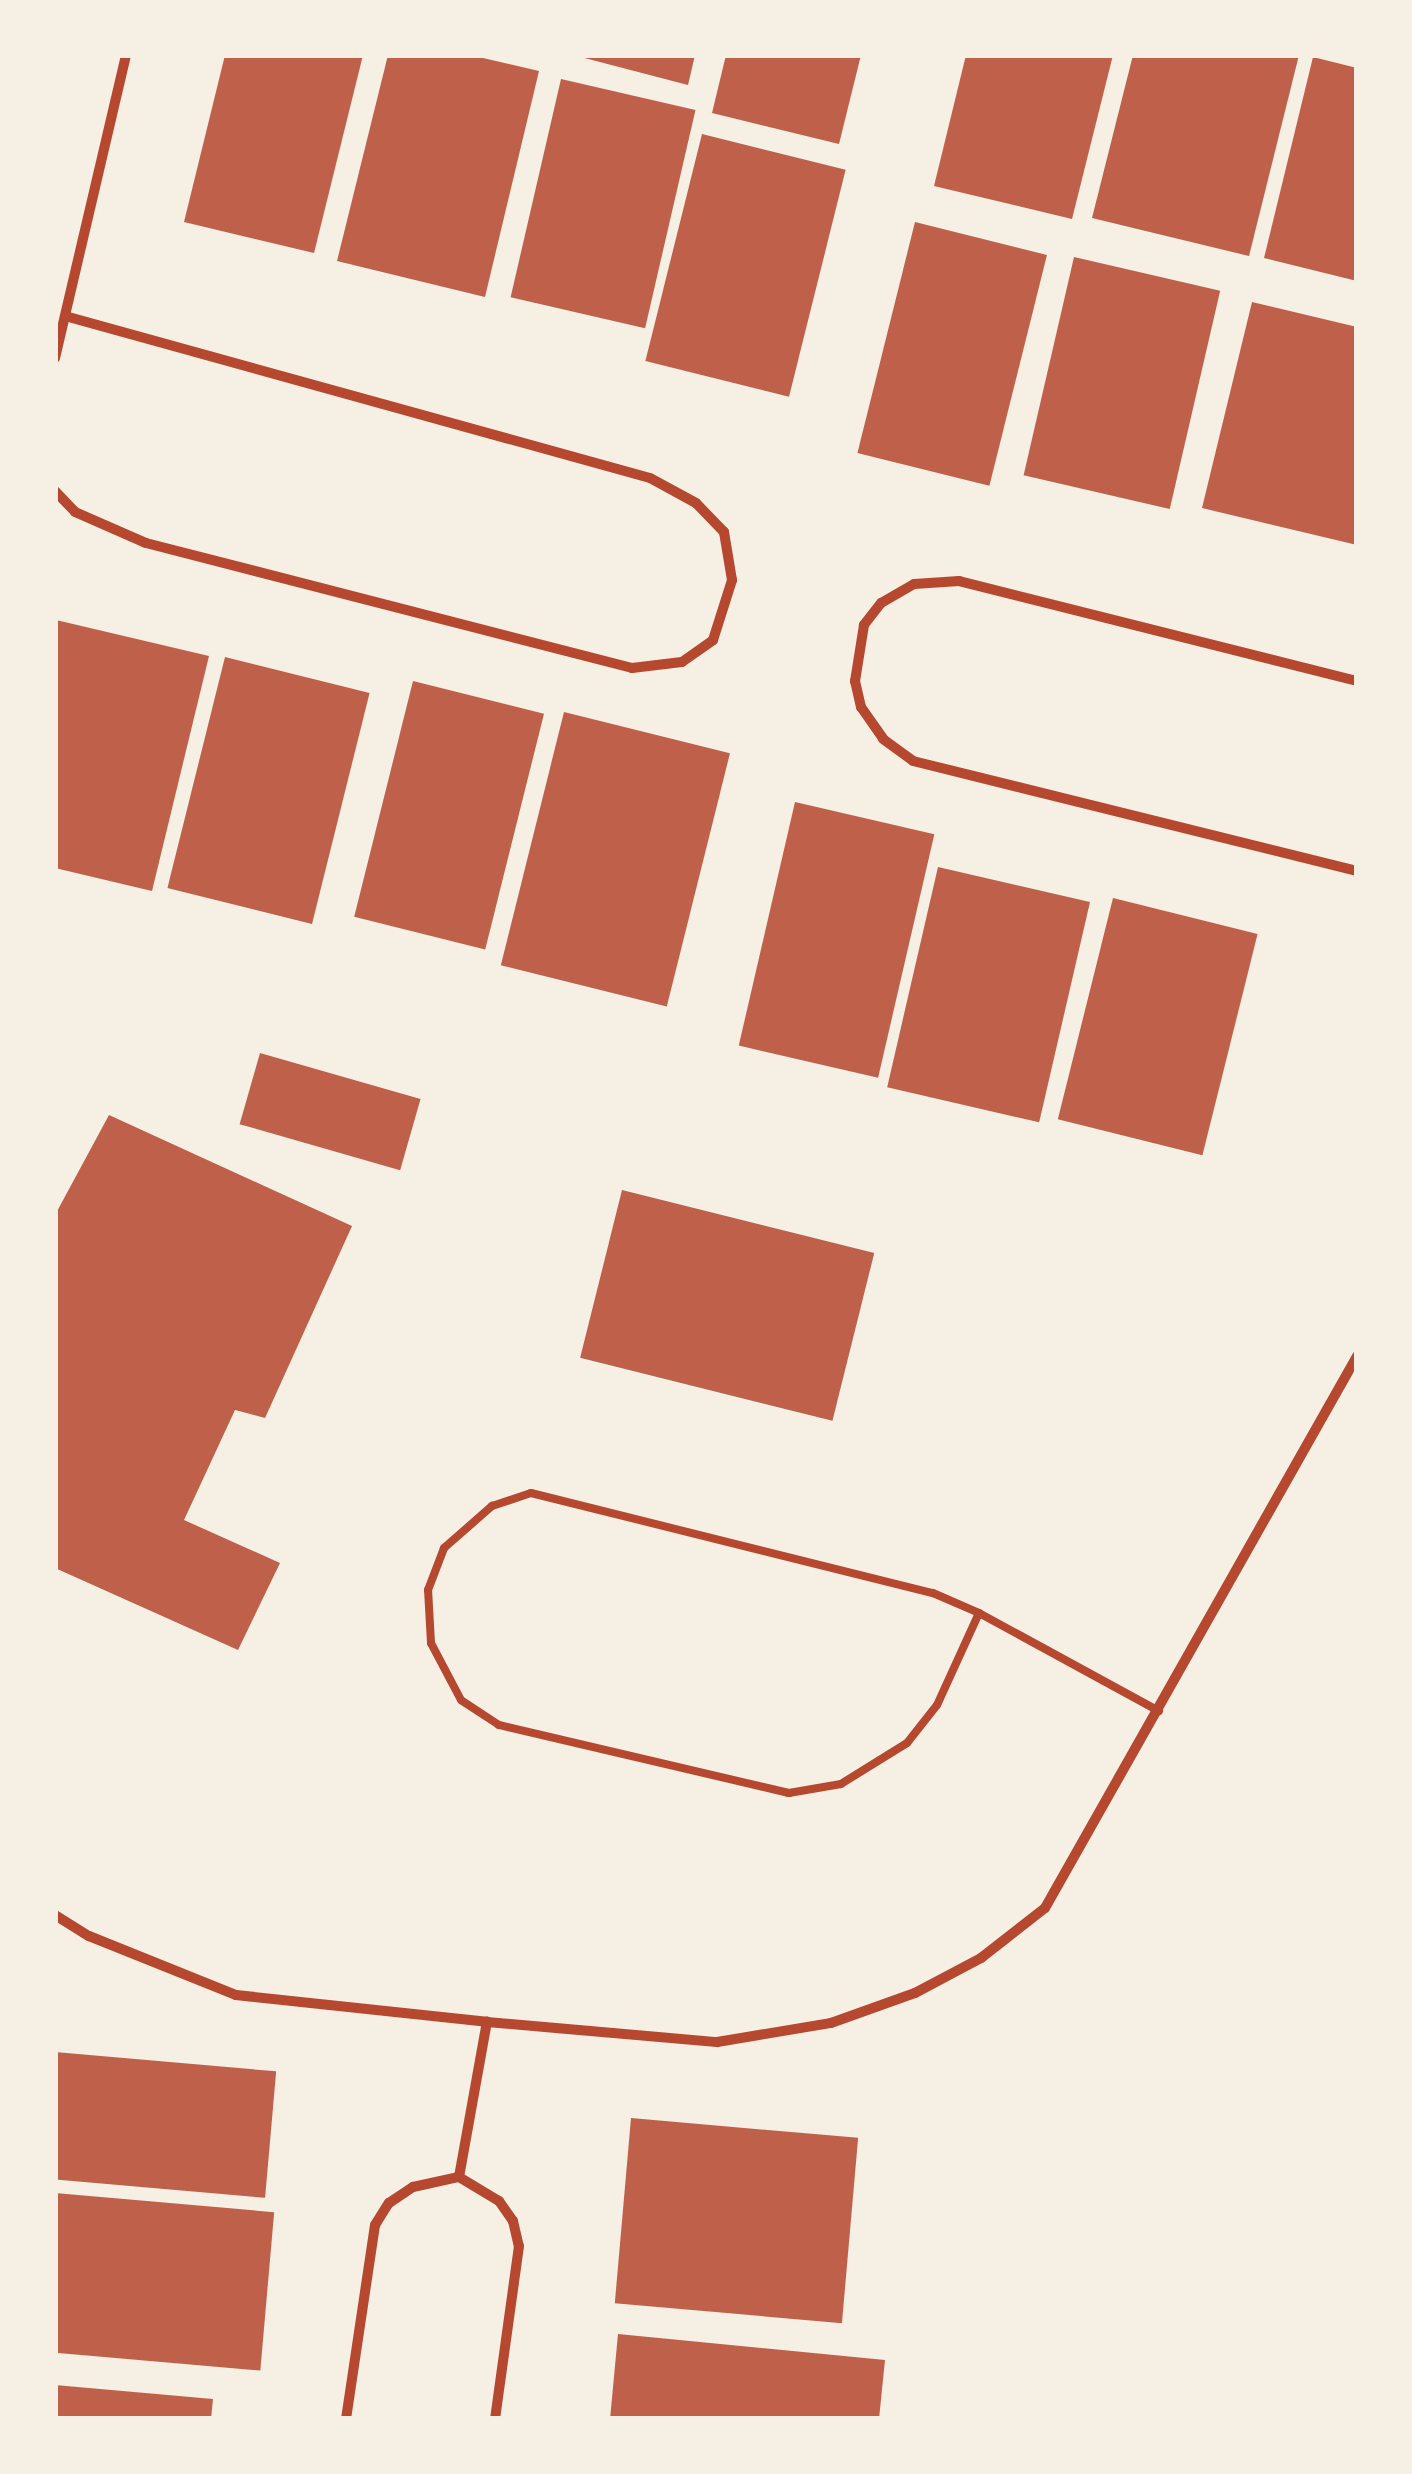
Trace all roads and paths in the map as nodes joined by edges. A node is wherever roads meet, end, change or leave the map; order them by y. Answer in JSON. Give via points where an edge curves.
{"nodes":[{"id":1,"x":126,"y":55,"type":"edge"},
{"id":2,"x":66,"y":316,"type":"junction"},
{"id":3,"x":55,"y":358,"type":"edge"},
{"id":4,"x":55,"y":491,"type":"edge"},
{"id":5,"x":1357,"y":681,"type":"edge"},
{"id":6,"x":1357,"y":871,"type":"edge"},
{"id":7,"x":1357,"y":1356,"type":"edge"},
{"id":8,"x":979,"y":1613,"type":"junction"},
{"id":9,"x":1160,"y":1711,"type":"junction"},
{"id":10,"x":55,"y":1914,"type":"edge"},
{"id":11,"x":487,"y":2022,"type":"junction"},
{"id":12,"x":459,"y":2177,"type":"junction"},
{"id":13,"x":346,"y":2419,"type":"edge"},
{"id":14,"x":495,"y":2419,"type":"edge"}],
"edges":[{"from":1,"to":2,"type":"street"},
{"from":2,"to":3,"type":"street"},
{"from":2,"to":4,"type":"street","via":[[650,478],[696,503],[724,532],[732,580],[713,640],[682,662],[632,668],[146,543],[76,512]]},
{"from":5,"to":6,"type":"street","via":[[960,581],[914,584],[881,603],[864,625],[855,681],[861,707],[883,740],[913,761]]},
{"from":7,"to":9,"type":"street"},
{"from":8,"to":8,"type":"lane","via":[[933,1592],[532,1494],[492,1506],[444,1548],[428,1590],[431,1643],[460,1700],[498,1725],[788,1793],[840,1784],[906,1743],[937,1705]]},
{"from":8,"to":9,"type":"lane"},
{"from":9,"to":11,"type":"street","via":[[1045,1908],[981,1958],[915,1993],[831,2023],[717,2042]]},
{"from":10,"to":11,"type":"street","via":[[89,1936],[236,1994]]},
{"from":11,"to":12,"type":"street"},
{"from":12,"to":13,"type":"street","via":[[413,2187],[389,2203],[375,2225]]},
{"from":12,"to":14,"type":"street","via":[[499,2201],[513,2220],[519,2246]]}]}
